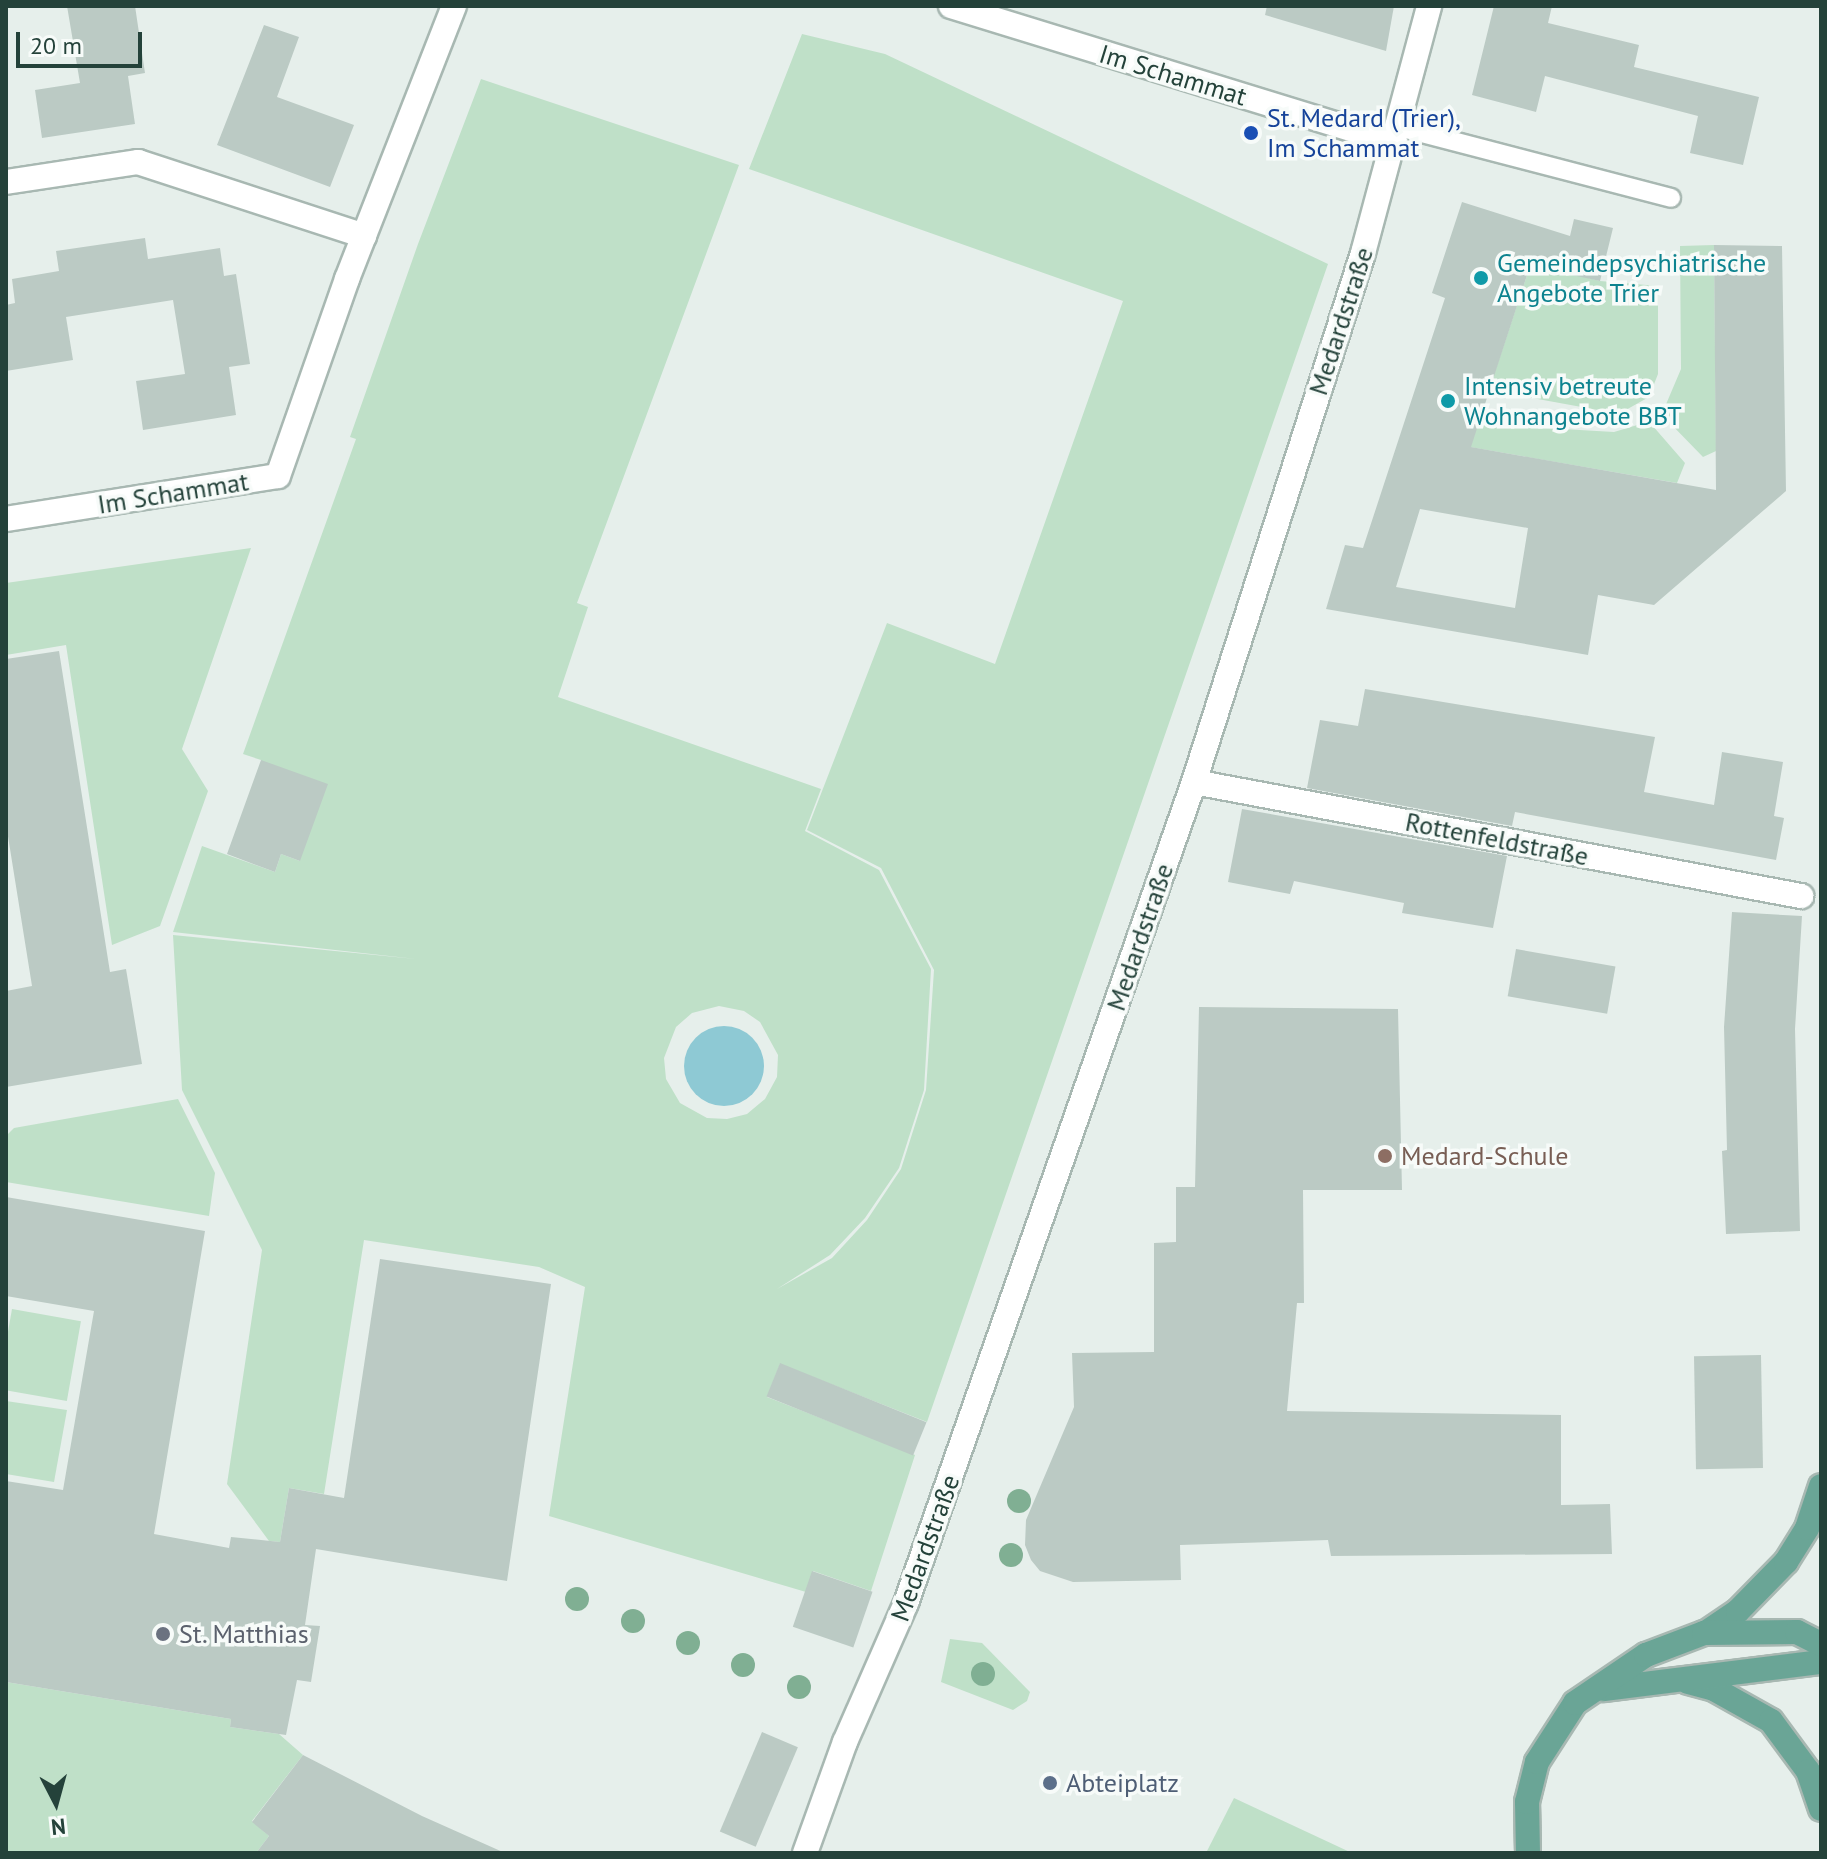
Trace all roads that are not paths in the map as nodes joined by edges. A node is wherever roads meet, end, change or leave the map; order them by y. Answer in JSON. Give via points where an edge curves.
{"nodes":[{"id":1,"x":454,"y":6,"type":"edge"},
{"id":2,"x":951,"y":6,"type":"edge"},
{"id":3,"x":1429,"y":6,"type":"edge"},
{"id":4,"x":1397,"y":135,"type":"junction"},
{"id":5,"x":6,"y":182,"type":"edge"},
{"id":6,"x":1671,"y":198,"type":"dead end"},
{"id":7,"x":364,"y":236,"type":"junction"},
{"id":8,"x":6,"y":519,"type":"edge"},
{"id":9,"x":1194,"y":782,"type":"junction"},
{"id":10,"x":1801,"y":896,"type":"dead end"},
{"id":11,"x":1821,"y":1486,"type":"edge"},
{"id":12,"x":1704,"y":1633,"type":"junction"},
{"id":13,"x":1821,"y":1644,"type":"edge"},
{"id":14,"x":1821,"y":1662,"type":"edge"},
{"id":15,"x":1674,"y":1678,"type":"junction"},
{"id":16,"x":1594,"y":1690,"type":"junction"},
{"id":17,"x":1821,"y":1809,"type":"edge"},
{"id":18,"x":805,"y":1853,"type":"edge"},
{"id":19,"x":1528,"y":1853,"type":"edge"}],
"edges":[{"from":1,"to":7,"type":"street","name":"Im Schammat"},
{"from":2,"to":4,"type":"street","name":"Im Schammat"},
{"from":3,"to":4,"type":"street","name":"Medardstraße"},
{"from":4,"to":6,"type":"lane"},
{"from":4,"to":9,"type":"street","name":"Medardstraße"},
{"from":5,"to":7,"type":"street","via":[[138,162]]},
{"from":7,"to":8,"type":"street","name":"Im Schammat","via":[[278,476]]},
{"from":9,"to":10,"type":"street","name":"Rottenfeldstraße"},
{"from":9,"to":18,"type":"street","name":"Medardstraße","via":[[912,1588],[845,1742]]},
{"from":11,"to":12,"type":"main road","via":[[1807,1528],[1786,1562],[1738,1611]]},
{"from":12,"to":13,"type":"main road","via":[[1797,1632]]},
{"from":12,"to":16,"type":"main road","via":[[1659,1649]]},
{"from":14,"to":15,"type":"main road"},
{"from":15,"to":16,"type":"main road"},
{"from":15,"to":17,"type":"main road","via":[[1714,1689],[1771,1721],[1808,1771]]},
{"from":16,"to":19,"type":"main road","via":[[1559,1720],[1537,1762],[1527,1802]]}]}
